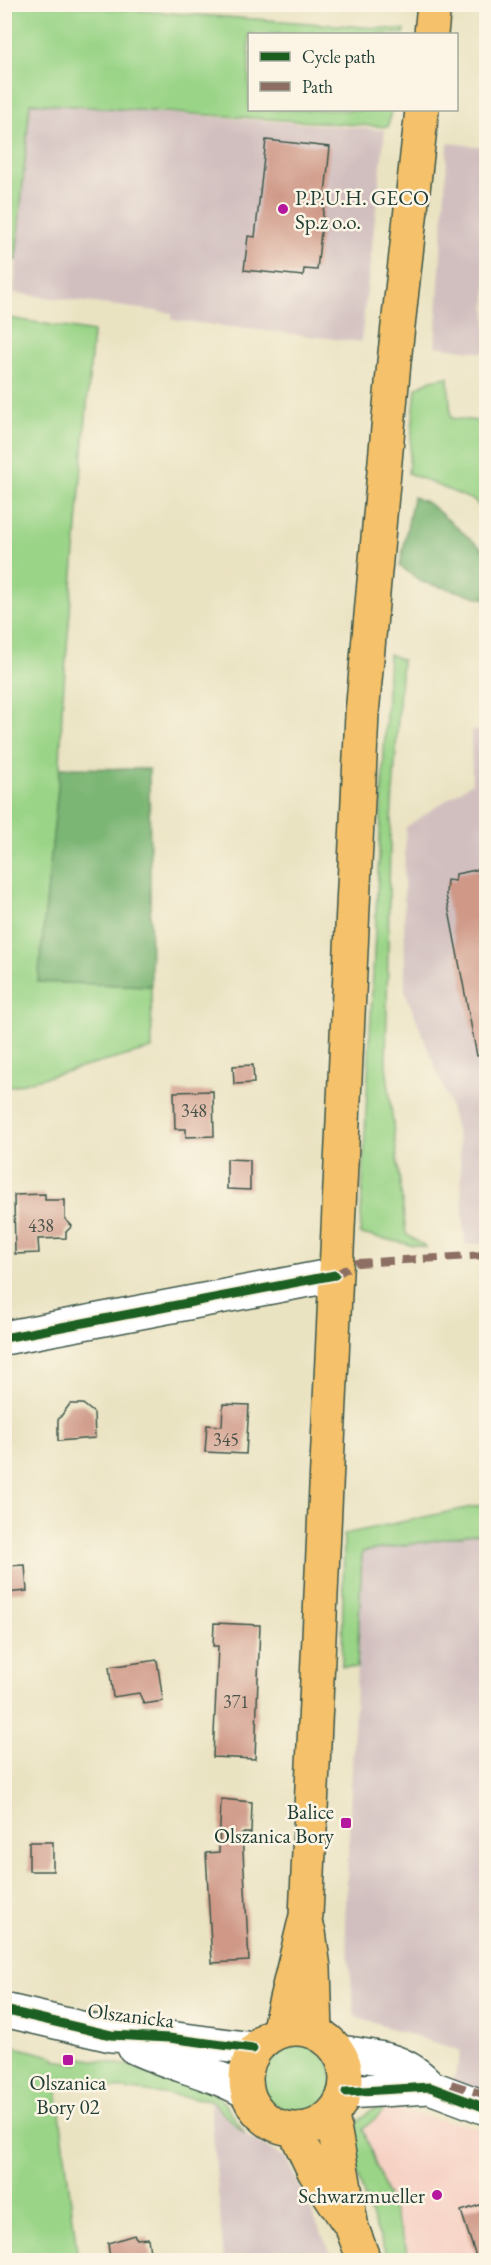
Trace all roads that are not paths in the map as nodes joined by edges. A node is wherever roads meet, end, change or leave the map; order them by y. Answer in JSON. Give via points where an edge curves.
{"nodes":[{"id":1,"x":434,"y":4,"type":"edge"},
{"id":2,"x":430,"y":33,"type":"edge"},
{"id":3,"x":422,"y":111,"type":"edge"},
{"id":4,"x":335,"y":1275,"type":"junction"},
{"id":5,"x":4,"y":1338,"type":"edge"},
{"id":6,"x":306,"y":1916,"type":"junction"},
{"id":7,"x":4,"y":2010,"type":"edge"},
{"id":8,"x":111,"y":2035,"type":"junction"},
{"id":9,"x":266,"y":2041,"type":"junction"},
{"id":10,"x":328,"y":2042,"type":"junction"},
{"id":11,"x":430,"y":2087,"type":"junction"},
{"id":12,"x":247,"y":2092,"type":"junction"},
{"id":13,"x":339,"y":2103,"type":"junction"},
{"id":14,"x":486,"y":2108,"type":"edge"},
{"id":15,"x":294,"y":2129,"type":"junction"},
{"id":16,"x":352,"y":2228,"type":"junction"},
{"id":17,"x":364,"y":2260,"type":"edge"}],
"edges":[{"from":1,"to":2,"type":"main road"},
{"from":3,"to":4,"type":"main road","via":[[362,714]]},
{"from":4,"to":5,"type":"street"},
{"from":4,"to":6,"type":"main road"},
{"from":6,"to":9,"type":"main road"},
{"from":6,"to":10,"type":"main road"},
{"from":7,"to":8,"type":"street","name":"Olszanicka"},
{"from":8,"to":9,"type":"street","name":"Olszanicka"},
{"from":8,"to":12,"type":"street","name":"Olszanicka","via":[[153,2056],[225,2079]]},
{"from":9,"to":10,"type":"main road","via":[[290,2028]]},
{"from":9,"to":12,"type":"main road","via":[[247,2068]]},
{"from":10,"to":11,"type":"street","via":[[416,2071]]},
{"from":10,"to":13,"type":"main road","via":[[347,2078]]},
{"from":11,"to":13,"type":"street"},
{"from":11,"to":14,"type":"street"},
{"from":12,"to":15,"type":"main road","via":[[265,2118]]},
{"from":13,"to":15,"type":"main road","via":[[307,2128]]},
{"from":13,"to":16,"type":"main road"},
{"from":15,"to":16,"type":"main road","via":[[314,2171]]},
{"from":16,"to":17,"type":"main road"}]}
